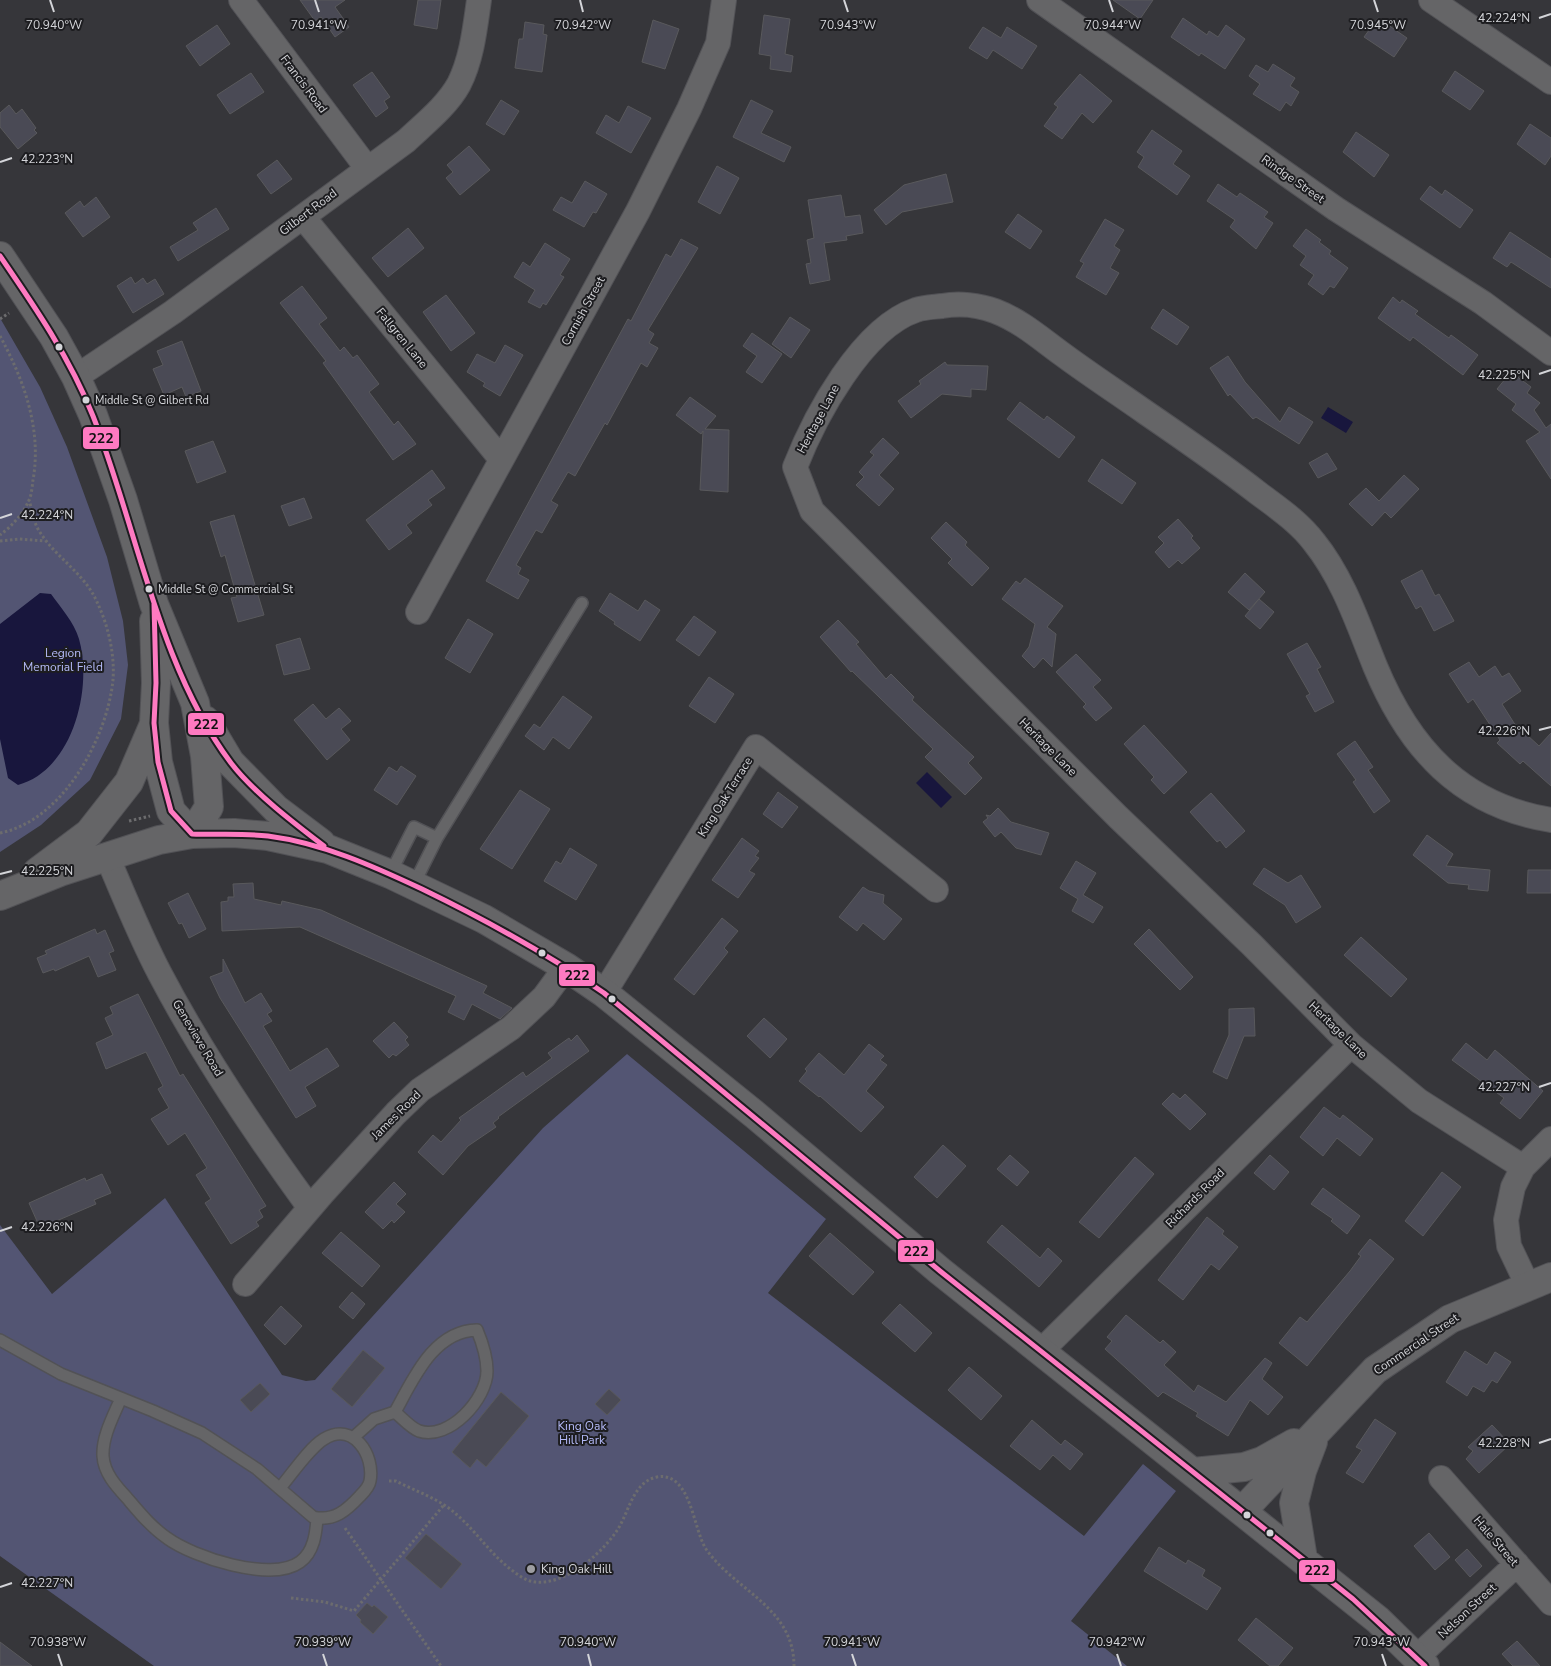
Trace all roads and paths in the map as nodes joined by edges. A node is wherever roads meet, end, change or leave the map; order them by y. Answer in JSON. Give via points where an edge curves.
{"nodes":[{"id":1,"x":241,"y":0,"type":"edge"},
{"id":2,"x":479,"y":0,"type":"edge"},
{"id":3,"x":724,"y":0,"type":"edge"},
{"id":4,"x":1039,"y":0,"type":"edge"},
{"id":5,"x":1431,"y":0,"type":"edge"},
{"id":6,"x":1551,"y":82,"type":"edge"},
{"id":7,"x":367,"y":168,"type":"junction"},
{"id":8,"x":303,"y":217,"type":"junction"},
{"id":9,"x":0,"y":256,"type":"edge"},
{"id":10,"x":14,"y":310,"type":"dead end"},
{"id":11,"x":0,"y":319,"type":"edge"},
{"id":12,"x":0,"y":336,"type":"edge"},
{"id":13,"x":1551,"y":353,"type":"edge"},
{"id":14,"x":76,"y":377,"type":"junction"},
{"id":15,"x":501,"y":459,"type":"junction"},
{"id":16,"x":29,"y":500,"type":"junction"},
{"id":17,"x":0,"y":535,"type":"edge"},
{"id":18,"x":0,"y":541,"type":"edge"},
{"id":19,"x":46,"y":541,"type":"junction"},
{"id":20,"x":582,"y":603,"type":"dead end"},
{"id":21,"x":154,"y":604,"type":"junction"},
{"id":22,"x":418,"y":612,"type":"dead end"},
{"id":23,"x":195,"y":704,"type":"junction"},
{"id":24,"x":154,"y":723,"type":"junction"},
{"id":25,"x":154,"y":815,"type":"dead end"},
{"id":26,"x":1551,"y":820,"type":"edge"},
{"id":27,"x":127,"y":822,"type":"dead end"},
{"id":28,"x":0,"y":833,"type":"edge"},
{"id":29,"x":192,"y":834,"type":"junction"},
{"id":30,"x":437,"y":838,"type":"junction"},
{"id":31,"x":328,"y":849,"type":"junction"},
{"id":32,"x":107,"y":856,"type":"junction"},
{"id":33,"x":402,"y":880,"type":"junction"},
{"id":34,"x":936,"y":890,"type":"dead end"},
{"id":35,"x":4,"y":894,"type":"edge"},
{"id":36,"x":566,"y":967,"type":"junction"},
{"id":37,"x":604,"y":993,"type":"junction"},
{"id":38,"x":1350,"y":1045,"type":"junction"},
{"id":39,"x":1551,"y":1139,"type":"edge"},
{"id":40,"x":1523,"y":1167,"type":"junction"},
{"id":41,"x":310,"y":1208,"type":"junction"},
{"id":42,"x":1540,"y":1281,"type":"edge"},
{"id":43,"x":245,"y":1284,"type":"dead end"},
{"id":44,"x":0,"y":1340,"type":"edge"},
{"id":45,"x":1040,"y":1352,"type":"junction"},
{"id":46,"x":121,"y":1398,"type":"junction"},
{"id":47,"x":395,"y":1412,"type":"junction"},
{"id":48,"x":1314,"y":1435,"type":"junction"},
{"id":49,"x":355,"y":1436,"type":"junction"},
{"id":50,"x":1193,"y":1472,"type":"junction"},
{"id":51,"x":1441,"y":1478,"type":"dead end"},
{"id":52,"x":389,"y":1481,"type":"dead end"},
{"id":53,"x":280,"y":1488,"type":"junction"},
{"id":54,"x":443,"y":1506,"type":"junction"},
{"id":55,"x":1239,"y":1507,"type":"junction"},
{"id":56,"x":317,"y":1518,"type":"junction"},
{"id":57,"x":344,"y":1528,"type":"dead end"},
{"id":58,"x":1303,"y":1559,"type":"junction"},
{"id":59,"x":1517,"y":1564,"type":"junction"},
{"id":60,"x":381,"y":1581,"type":"junction"},
{"id":61,"x":291,"y":1598,"type":"dead end"},
{"id":62,"x":1551,"y":1603,"type":"edge"},
{"id":63,"x":1421,"y":1661,"type":"edge"},
{"id":64,"x":441,"y":1666,"type":"edge"},
{"id":65,"x":794,"y":1666,"type":"edge"}],
"edges":[{"from":1,"to":7,"type":"street","name":"Francis Road"},
{"from":2,"to":7,"type":"street","name":"Gilbert Road","via":[[472,44],[459,84],[436,113],[406,141]]},
{"from":3,"to":15,"type":"street","name":"Cornish Street","via":[[718,43],[689,109],[638,211]]},
{"from":4,"to":13,"type":"street","name":"Rindge Street","via":[[1336,209],[1483,304]]},
{"from":5,"to":6,"type":"street"},
{"from":7,"to":8,"type":"street","name":"Gilbert Road"},
{"from":8,"to":14,"type":"street","name":"Gilbert Road","via":[[173,312]]},
{"from":8,"to":15,"type":"street","name":"Fallgren Lane"},
{"from":9,"to":14,"type":"main road","via":[[35,307]]},
{"from":10,"to":11,"type":"path"},
{"from":12,"to":16,"type":"path","via":[[24,388],[35,437],[36,463]]},
{"from":14,"to":21,"type":"main road","via":[[120,492]]},
{"from":15,"to":22,"type":"street","name":"Cornish Street"},
{"from":16,"to":17,"type":"path"},
{"from":16,"to":19,"type":"path","via":[[37,527]]},
{"from":18,"to":19,"type":"path"},
{"from":19,"to":28,"type":"path","via":[[86,582],[97,601],[106,624],[113,680],[106,710],[80,773],[34,821]]},
{"from":20,"to":30,"type":"lane"},
{"from":21,"to":23,"type":"main road"},
{"from":21,"to":24,"type":"main road"},
{"from":23,"to":29,"type":"main road","via":[[205,756],[209,807]]},
{"from":23,"to":31,"type":"main road","via":[[230,762],[276,809]]},
{"from":24,"to":29,"type":"main road","via":[[158,762],[171,810]]},
{"from":24,"to":35,"type":"main road","via":[[129,782],[89,833]]},
{"from":25,"to":27,"type":"path"},
{"from":26,"to":38,"type":"street","name":"Heritage Lane","via":[[1492,803],[1429,757],[1396,709],[1339,580],[1314,540],[1294,520],[1027,327],[993,310],[956,304],[916,310],[887,326],[844,372],[808,434],[795,466],[812,511]]},
{"from":29,"to":31,"type":"main road","via":[[268,836]]},
{"from":29,"to":32,"type":"main road"},
{"from":30,"to":33,"type":"lane"},
{"from":30,"to":33,"type":"lane","via":[[414,827]]},
{"from":31,"to":33,"type":"main road"},
{"from":32,"to":35,"type":"main road"},
{"from":32,"to":41,"type":"street","name":"Genevieve Road","via":[[160,975],[212,1062]]},
{"from":33,"to":36,"type":"main road","via":[[484,919]]},
{"from":34,"to":37,"type":"street","name":"King Oak Terrace","via":[[756,747]]},
{"from":36,"to":37,"type":"main road"},
{"from":36,"to":41,"type":"street","name":"James Road","via":[[544,997],[511,1028],[420,1090]]},
{"from":37,"to":45,"type":"main road"},
{"from":38,"to":40,"type":"street","name":"Heritage Lane","via":[[1419,1101]]},
{"from":38,"to":45,"type":"street","name":"Richards Road"},
{"from":39,"to":40,"type":"street"},
{"from":40,"to":42,"type":"street","via":[[1513,1187],[1506,1220],[1509,1246]]},
{"from":41,"to":43,"type":"street","name":"James Road"},
{"from":42,"to":48,"type":"main road","name":"Commercial Street","via":[[1450,1319],[1374,1370]]},
{"from":44,"to":46,"type":"lane","via":[[61,1374]]},
{"from":45,"to":50,"type":"main road"},
{"from":46,"to":53,"type":"lane","via":[[202,1433]]},
{"from":46,"to":56,"type":"lane","via":[[105,1438],[104,1463],[113,1482],[150,1525],[168,1539],[207,1558],[253,1569],[286,1569],[308,1555]]},
{"from":47,"to":47,"type":"lane","via":[[420,1366],[432,1353],[458,1334],[477,1330],[483,1343],[487,1371],[485,1384],[480,1396],[459,1421],[451,1427],[428,1433],[418,1431]]},
{"from":47,"to":49,"type":"lane","via":[[374,1419]]},
{"from":48,"to":50,"type":"main road","via":[[1244,1466]]},
{"from":48,"to":55,"type":"main road","name":"Commercial Street"},
{"from":48,"to":58,"type":"main road","via":[[1294,1503]]},
{"from":49,"to":53,"type":"lane","via":[[333,1434],[322,1440]]},
{"from":49,"to":56,"type":"lane","via":[[368,1462],[370,1482],[341,1514]]},
{"from":50,"to":55,"type":"main road"},
{"from":51,"to":59,"type":"street","name":"Hale Street"},
{"from":52,"to":54,"type":"path","via":[[396,1481]]},
{"from":53,"to":56,"type":"lane","via":[[308,1514]]},
{"from":54,"to":60,"type":"path"},
{"from":54,"to":65,"type":"path","via":[[455,1512],[501,1562],[519,1576],[533,1582],[547,1582],[562,1578],[601,1550],[616,1533],[640,1486],[656,1477],[672,1478],[686,1495],[706,1549],[782,1622],[792,1645]]},
{"from":55,"to":58,"type":"main road"},
{"from":57,"to":60,"type":"path"},
{"from":58,"to":63,"type":"main road","via":[[1378,1620]]},
{"from":59,"to":62,"type":"street","name":"Hale Street"},
{"from":59,"to":63,"type":"street","name":"Nelson Street"},
{"from":60,"to":61,"type":"path","via":[[354,1611],[325,1602]]},
{"from":60,"to":64,"type":"path"}]}
